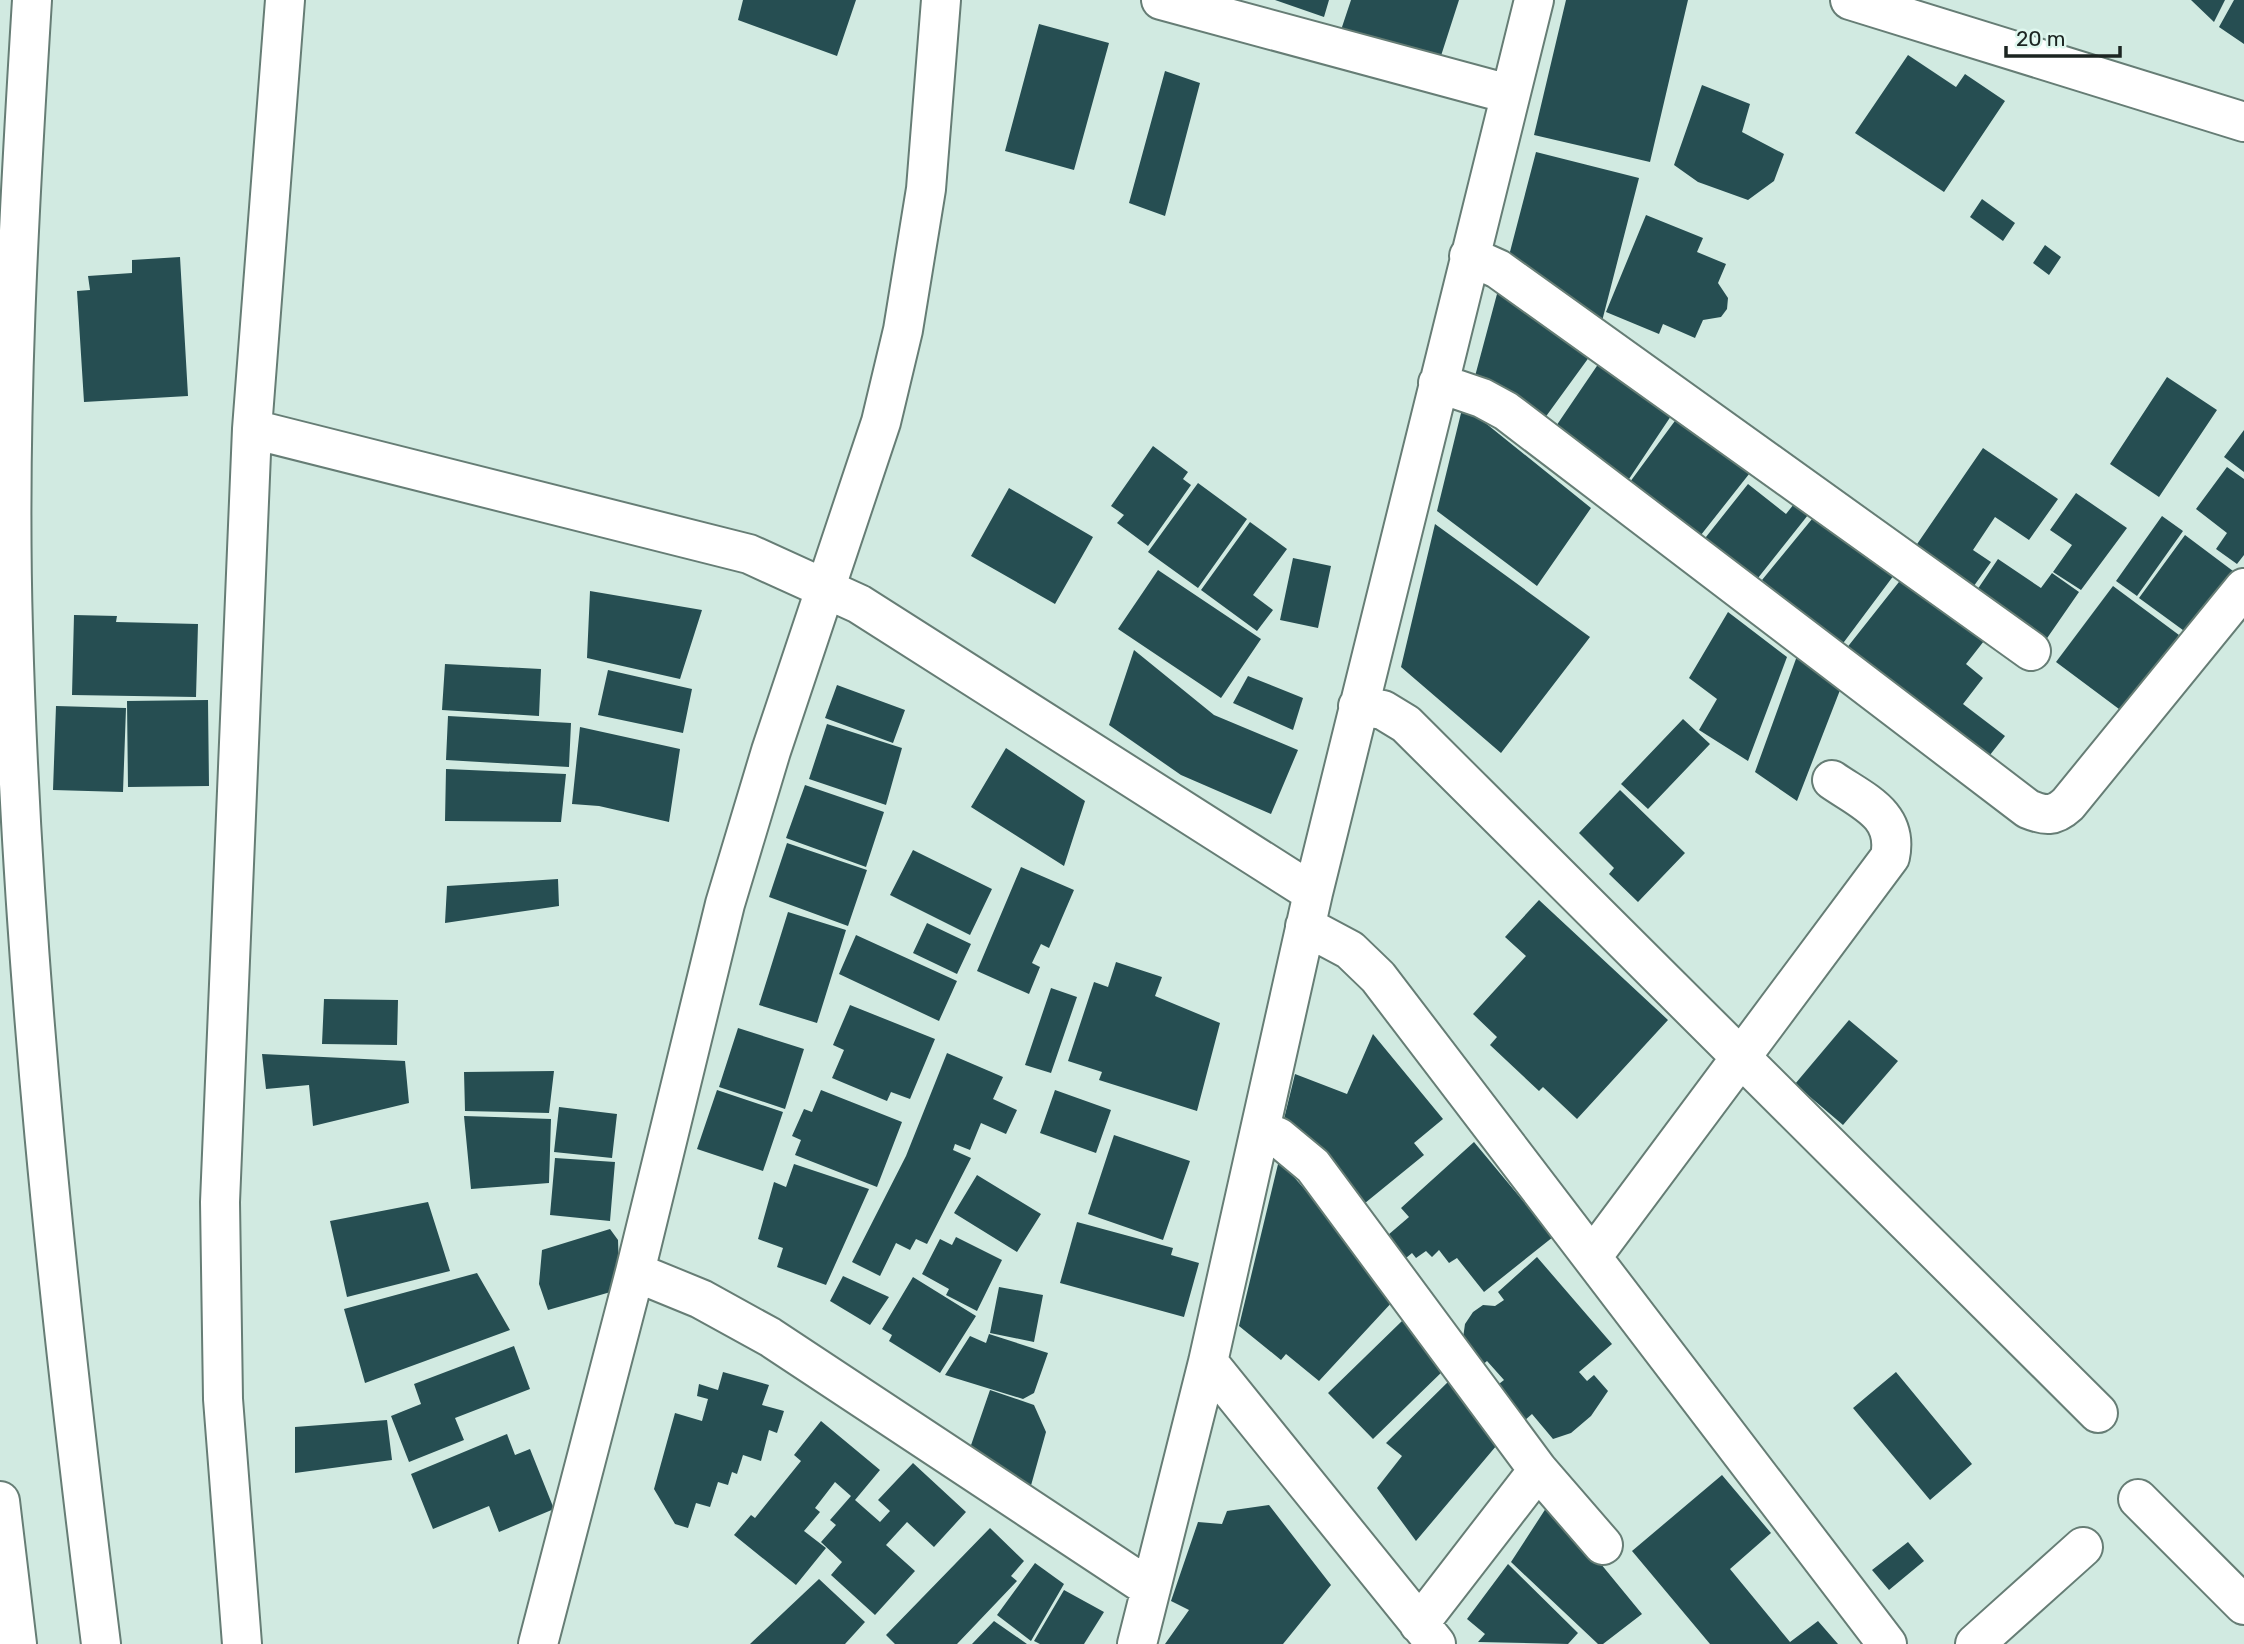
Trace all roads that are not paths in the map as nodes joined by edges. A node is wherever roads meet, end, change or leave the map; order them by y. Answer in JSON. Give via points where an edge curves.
{"nodes":[{"id":1,"x":32,"y":0,"type":"edge"},
{"id":2,"x":285,"y":0,"type":"edge"},
{"id":3,"x":940,"y":0,"type":"edge"},
{"id":4,"x":1161,"y":0,"type":"edge"},
{"id":5,"x":1534,"y":0,"type":"edge"},
{"id":6,"x":1850,"y":0,"type":"edge"},
{"id":7,"x":1509,"y":94,"type":"junction"},
{"id":8,"x":2244,"y":122,"type":"edge"},
{"id":9,"x":1469,"y":256,"type":"junction"},
{"id":10,"x":1438,"y":383,"type":"junction"},
{"id":11,"x":252,"y":429,"type":"junction"},
{"id":12,"x":825,"y":587,"type":"junction"},
{"id":13,"x":2244,"y":588,"type":"edge"},
{"id":14,"x":2031,"y":651,"type":"dead end"},
{"id":15,"x":1358,"y":706,"type":"junction"},
{"id":16,"x":1832,"y":780,"type":"dead end"},
{"id":17,"x":1309,"y":909,"type":"junction"},
{"id":18,"x":1742,"y":1058,"type":"junction"},
{"id":19,"x":1261,"y":1130,"type":"junction"},
{"id":20,"x":1592,"y":1257,"type":"junction"},
{"id":21,"x":635,"y":1272,"type":"junction"},
{"id":22,"x":1208,"y":1362,"type":"junction"},
{"id":23,"x":2098,"y":1412,"type":"dead end"},
{"id":24,"x":1538,"y":1470,"type":"junction"},
{"id":25,"x":2138,"y":1499,"type":"dead end"},
{"id":26,"x":0,"y":1501,"type":"edge"},
{"id":27,"x":1603,"y":1545,"type":"dead end"},
{"id":28,"x":2083,"y":1547,"type":"dead end"},
{"id":29,"x":1151,"y":1589,"type":"junction"},
{"id":30,"x":2244,"y":1605,"type":"edge"},
{"id":31,"x":1427,"y":1634,"type":"edge"},
{"id":32,"x":17,"y":1644,"type":"edge"},
{"id":33,"x":101,"y":1644,"type":"edge"},
{"id":34,"x":243,"y":1644,"type":"edge"},
{"id":35,"x":538,"y":1644,"type":"edge"},
{"id":36,"x":1137,"y":1644,"type":"edge"},
{"id":37,"x":1887,"y":1644,"type":"edge"},
{"id":38,"x":1975,"y":1644,"type":"edge"}],
"edges":[{"from":1,"to":33,"type":"street","via":[[14,316],[11,458],[18,767],[48,1159]]},
{"from":2,"to":11,"type":"street"},
{"from":3,"to":12,"type":"street","via":[[926,189],[903,330],[881,422]]},
{"from":4,"to":7,"type":"street"},
{"from":5,"to":7,"type":"street"},
{"from":6,"to":8,"type":"street"},
{"from":7,"to":9,"type":"street"},
{"from":9,"to":10,"type":"street"},
{"from":9,"to":14,"type":"street","via":[[1498,269]]},
{"from":10,"to":13,"type":"street","via":[[1506,411],[2028,809],[2044,816],[2058,813],[2068,804]]},
{"from":10,"to":15,"type":"street"},
{"from":11,"to":12,"type":"street","via":[[749,554]]},
{"from":11,"to":34,"type":"street","via":[[220,1202],[223,1399]]},
{"from":12,"to":17,"type":"street","via":[[859,604]]},
{"from":12,"to":21,"type":"street","via":[[725,904]]},
{"from":15,"to":17,"type":"street"},
{"from":15,"to":18,"type":"street","via":[[1382,710],[1406,724]]},
{"from":16,"to":18,"type":"street","via":[[1886,820],[1892,831],[1890,857]]},
{"from":17,"to":19,"type":"street"},
{"from":17,"to":20,"type":"street","via":[[1378,976]]},
{"from":18,"to":20,"type":"street"},
{"from":18,"to":23,"type":"street"},
{"from":19,"to":22,"type":"street"},
{"from":19,"to":24,"type":"street","via":[[1278,1137],[1313,1166]]},
{"from":20,"to":37,"type":"street"},
{"from":21,"to":29,"type":"street","via":[[701,1299],[770,1337]]},
{"from":21,"to":35,"type":"street"},
{"from":22,"to":29,"type":"street"},
{"from":22,"to":31,"type":"street"},
{"from":24,"to":27,"type":"street"},
{"from":24,"to":31,"type":"street"},
{"from":25,"to":30,"type":"street"},
{"from":26,"to":32,"type":"street"},
{"from":28,"to":38,"type":"street"},
{"from":29,"to":36,"type":"street"}]}
